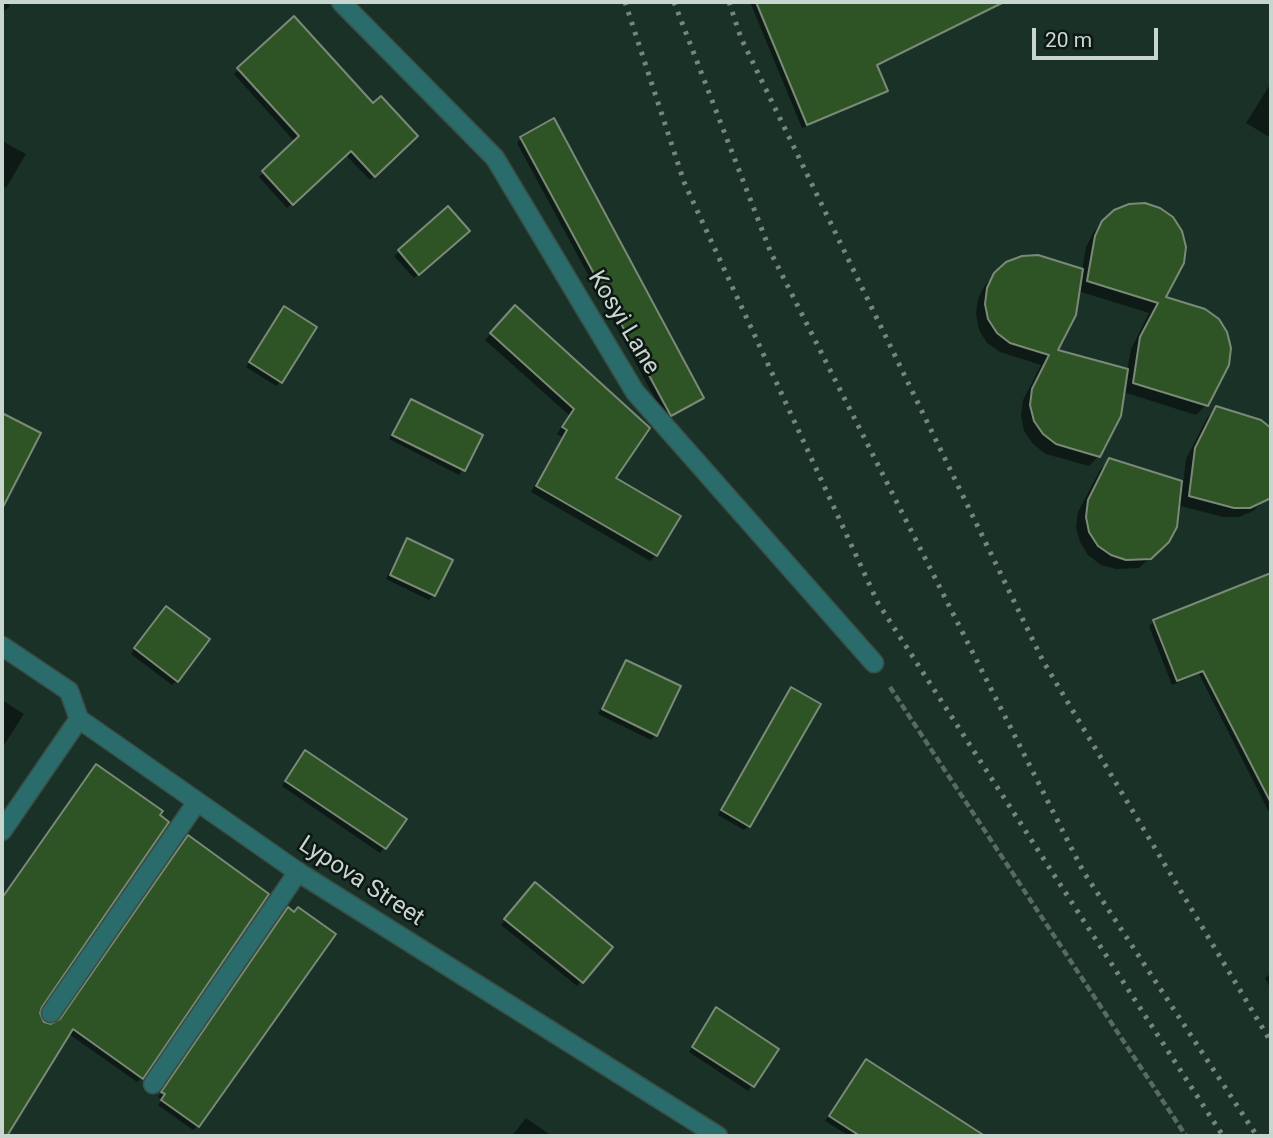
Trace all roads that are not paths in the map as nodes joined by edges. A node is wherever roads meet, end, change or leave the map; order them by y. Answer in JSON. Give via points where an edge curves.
{"nodes":[{"id":1,"x":341,"y":2,"type":"edge"},
{"id":2,"x":2,"y":646,"type":"edge"},
{"id":3,"x":874,"y":663,"type":"road end"},
{"id":4,"x":79,"y":719,"type":"junction"},
{"id":5,"x":198,"y":802,"type":"junction"},
{"id":6,"x":2,"y":831,"type":"edge"},
{"id":7,"x":298,"y":872,"type":"junction"},
{"id":8,"x":51,"y":1013,"type":"dead end"},
{"id":9,"x":153,"y":1084,"type":"dead end"},
{"id":10,"x":718,"y":1136,"type":"edge"}],
"edges":[{"from":1,"to":3,"type":"street","name":"Kosyi Lane","via":[[495,158],[635,392]]},
{"from":2,"to":4,"type":"street","via":[[69,691]]},
{"from":4,"to":5,"type":"street","name":"Lypova Street"},
{"from":4,"to":6,"type":"street"},
{"from":5,"to":7,"type":"street","name":"Lypova Street"},
{"from":5,"to":8,"type":"street"},
{"from":7,"to":9,"type":"street"},
{"from":7,"to":10,"type":"street","name":"Lypova Street"}]}
